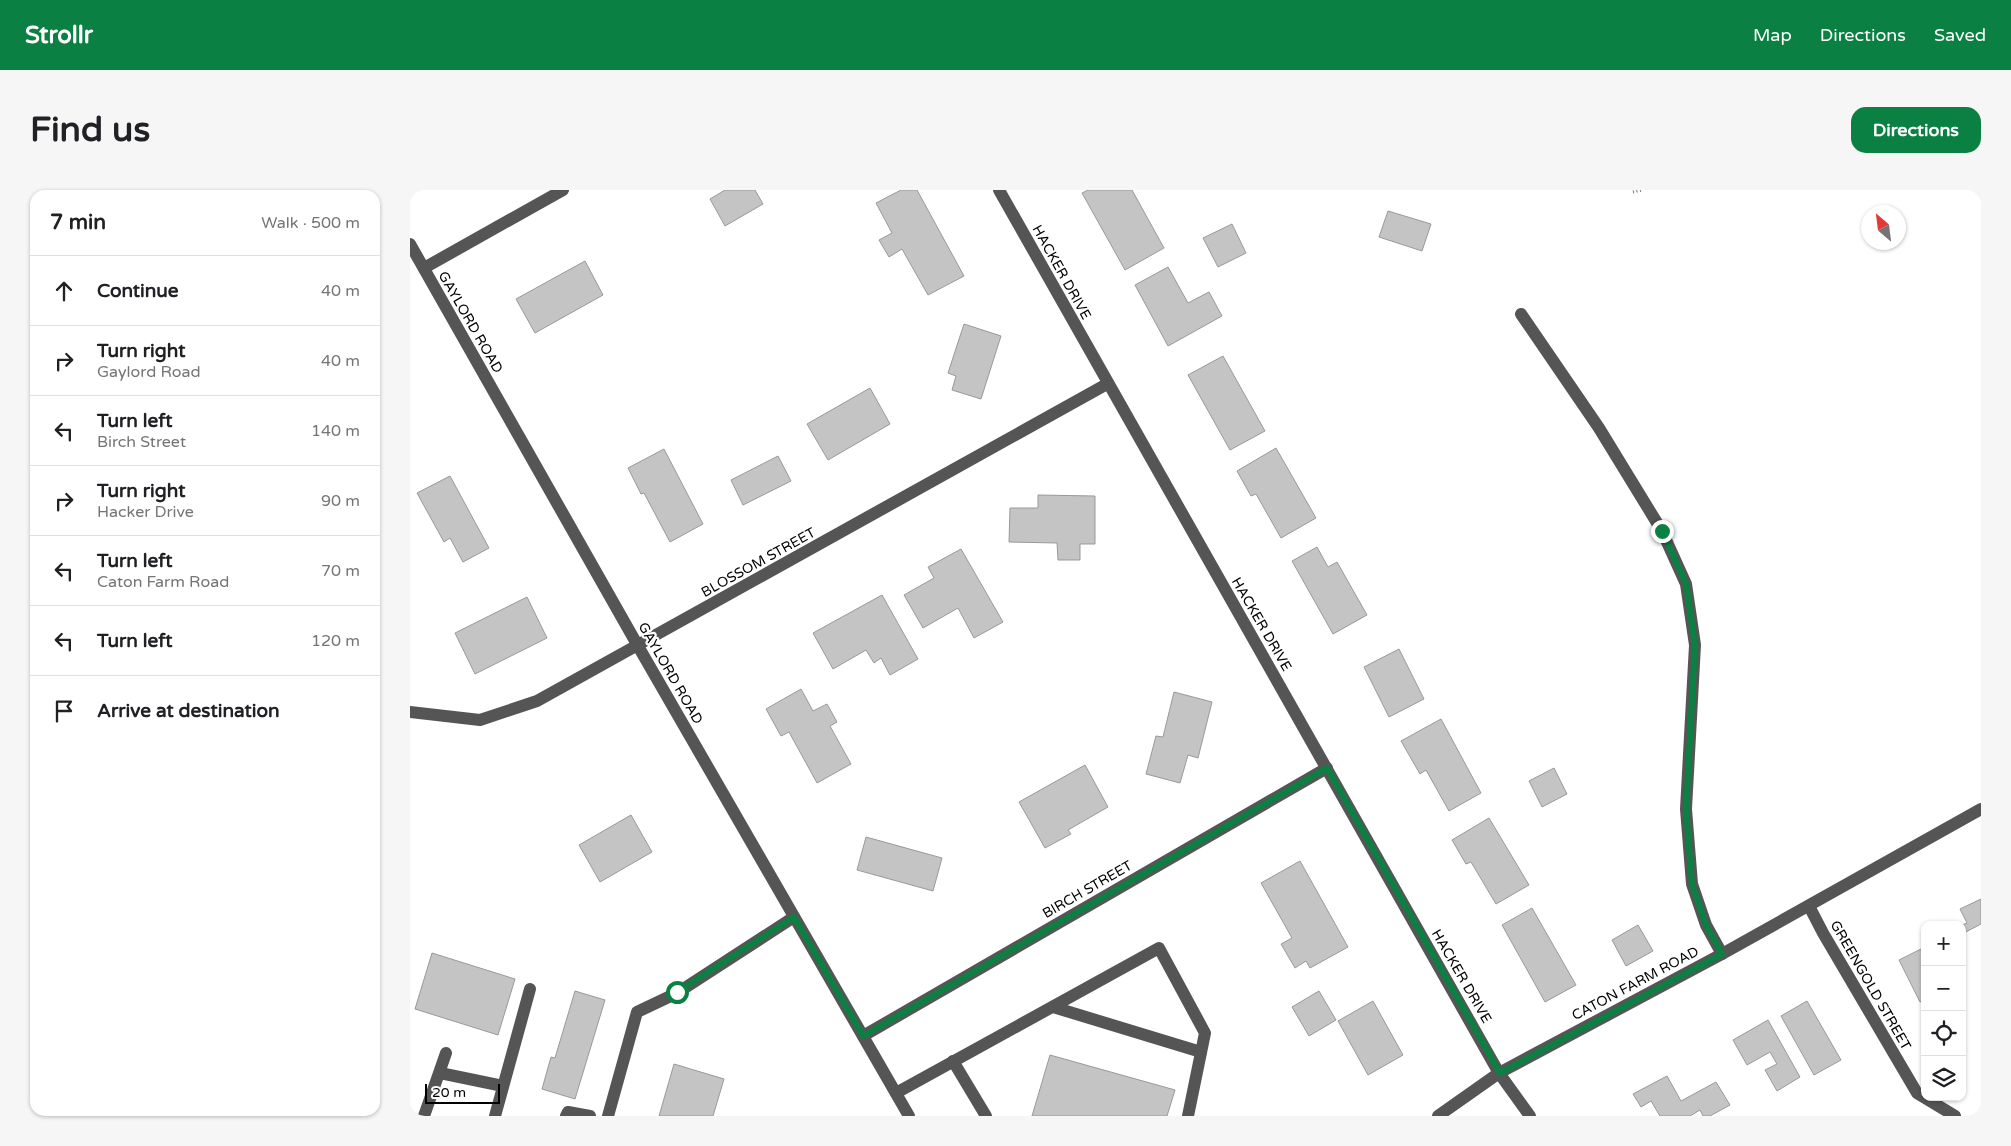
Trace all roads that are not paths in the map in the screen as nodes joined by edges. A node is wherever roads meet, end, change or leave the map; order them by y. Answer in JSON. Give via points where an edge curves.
{"nodes":[{"id":1,"x":563,"y":190,"type":"edge"},
{"id":2,"x":999,"y":190,"type":"edge"},
{"id":3,"x":410,"y":244,"type":"edge"},
{"id":4,"x":424,"y":268,"type":"junction"},
{"id":5,"x":1521,"y":314,"type":"dead end"},
{"id":6,"x":1108,"y":384,"type":"junction"},
{"id":7,"x":638,"y":646,"type":"junction"},
{"id":8,"x":410,"y":712,"type":"edge"},
{"id":9,"x":1327,"y":768,"type":"junction"},
{"id":10,"x":1981,"y":809,"type":"edge"},
{"id":11,"x":1808,"y":906,"type":"junction"},
{"id":12,"x":794,"y":917,"type":"junction"},
{"id":13,"x":1722,"y":954,"type":"junction"},
{"id":14,"x":530,"y":989,"type":"dead end"},
{"id":15,"x":1052,"y":1006,"type":"junction"},
{"id":16,"x":863,"y":1036,"type":"junction"},
{"id":17,"x":1201,"y":1052,"type":"junction"},
{"id":18,"x":446,"y":1053,"type":"dead end"},
{"id":19,"x":953,"y":1062,"type":"junction"},
{"id":20,"x":440,"y":1073,"type":"junction"},
{"id":21,"x":1500,"y":1073,"type":"junction"},
{"id":22,"x":503,"y":1086,"type":"junction"},
{"id":23,"x":896,"y":1093,"type":"junction"},
{"id":24,"x":903,"y":1112,"type":"edge"},
{"id":25,"x":1440,"y":1115,"type":"edge"},
{"id":26,"x":424,"y":1116,"type":"edge"},
{"id":27,"x":495,"y":1116,"type":"edge"},
{"id":28,"x":566,"y":1116,"type":"edge"},
{"id":29,"x":590,"y":1116,"type":"edge"},
{"id":30,"x":608,"y":1116,"type":"edge"},
{"id":31,"x":986,"y":1116,"type":"edge"},
{"id":32,"x":1188,"y":1116,"type":"edge"},
{"id":33,"x":1530,"y":1116,"type":"edge"},
{"id":34,"x":1955,"y":1116,"type":"edge"}],
"edges":[{"from":1,"to":4,"type":"street"},
{"from":2,"to":6,"type":"street","name":"HACKER DRIVE"},
{"from":3,"to":4,"type":"street","name":"GAYLORD ROAD"},
{"from":4,"to":7,"type":"street","name":"GAYLORD ROAD"},
{"from":5,"to":13,"type":"street","via":[[1599,428],[1662,531],[1686,584],[1695,645],[1686,809],[1692,884],[1706,925]]},
{"from":6,"to":7,"type":"street","name":"BLOSSOM STREET"},
{"from":6,"to":9,"type":"street","name":"HACKER DRIVE"},
{"from":7,"to":8,"type":"street","name":"BLOSSOM STREET","via":[[537,701],[480,720]]},
{"from":7,"to":12,"type":"street","name":"GAYLORD ROAD"},
{"from":9,"to":16,"type":"street","name":"BIRCH STREET"},
{"from":9,"to":21,"type":"street","name":"HACKER DRIVE"},
{"from":10,"to":11,"type":"street","name":"CATON FARM ROAD"},
{"from":11,"to":13,"type":"street","name":"CATON FARM ROAD"},
{"from":11,"to":34,"type":"street","name":"GREENGOLD STREET","via":[[1917,1093]]},
{"from":12,"to":16,"type":"street","name":"GAYLORD ROAD"},
{"from":12,"to":30,"type":"street","via":[[677,992],[637,1012]]},
{"from":13,"to":21,"type":"street","name":"CATON FARM ROAD"},
{"from":14,"to":22,"type":"street"},
{"from":15,"to":17,"type":"street"},
{"from":15,"to":17,"type":"street","via":[[1159,948],[1205,1033]]},
{"from":15,"to":19,"type":"street"},
{"from":16,"to":23,"type":"street","name":"GAYLORD ROAD"},
{"from":17,"to":32,"type":"street"},
{"from":18,"to":20,"type":"street"},
{"from":19,"to":23,"type":"street"},
{"from":19,"to":31,"type":"street"},
{"from":20,"to":22,"type":"street"},
{"from":20,"to":26,"type":"street"},
{"from":21,"to":25,"type":"street","name":"CATON FARM ROAD"},
{"from":21,"to":33,"type":"street","name":"HACKER DRIVE"},
{"from":22,"to":27,"type":"street"},
{"from":23,"to":24,"type":"street","name":"GAYLORD ROAD"},
{"from":28,"to":29,"type":"street","via":[[568,1112]]}]}
